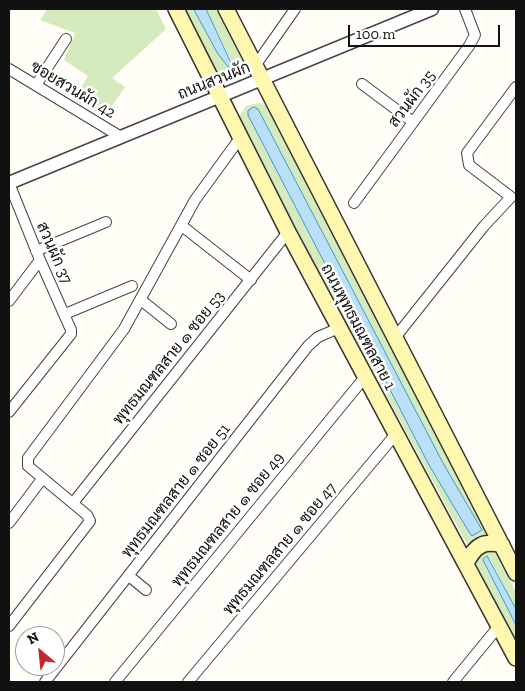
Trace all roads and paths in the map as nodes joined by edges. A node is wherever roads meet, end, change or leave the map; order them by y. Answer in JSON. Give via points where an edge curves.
{"nodes":[{"id":1,"x":176,"y":9,"type":"edge"},
{"id":2,"x":226,"y":9,"type":"edge"},
{"id":3,"x":295,"y":9,"type":"edge"},
{"id":4,"x":432,"y":9,"type":"edge"},
{"id":5,"x":465,"y":9,"type":"edge"},
{"id":6,"x":66,"y":39,"type":"dead end"},
{"id":7,"x":9,"y":69,"type":"edge"},
{"id":8,"x":256,"y":76,"type":"junction"},
{"id":9,"x":362,"y":84,"type":"dead end"},
{"id":10,"x":36,"y":85,"type":"junction"},
{"id":11,"x":516,"y":87,"type":"edge"},
{"id":12,"x":222,"y":94,"type":"junction"},
{"id":13,"x":413,"y":122,"type":"junction"},
{"id":14,"x":120,"y":137,"type":"junction"},
{"id":15,"x":240,"y":138,"type":"junction"},
{"id":16,"x":9,"y":183,"type":"edge"},
{"id":17,"x":354,"y":202,"type":"dead end"},
{"id":18,"x":106,"y":222,"type":"dead end"},
{"id":19,"x":182,"y":226,"type":"junction"},
{"id":20,"x":288,"y":232,"type":"junction"},
{"id":21,"x":38,"y":256,"type":"junction"},
{"id":22,"x":251,"y":280,"type":"junction"},
{"id":23,"x":132,"y":286,"type":"dead end"},
{"id":24,"x":141,"y":300,"type":"junction"},
{"id":25,"x":9,"y":301,"type":"edge"},
{"id":26,"x":65,"y":314,"type":"junction"},
{"id":27,"x":171,"y":324,"type":"dead end"},
{"id":28,"x":340,"y":328,"type":"junction"},
{"id":29,"x":394,"y":339,"type":"junction"},
{"id":30,"x":365,"y":377,"type":"junction"},
{"id":31,"x":9,"y":412,"type":"edge"},
{"id":32,"x":395,"y":435,"type":"junction"},
{"id":33,"x":42,"y":479,"type":"junction"},
{"id":34,"x":73,"y":503,"type":"junction"},
{"id":35,"x":9,"y":523,"type":"edge"},
{"id":36,"x":502,"y":545,"type":"junction"},
{"id":37,"x":466,"y":563,"type":"junction"},
{"id":38,"x":516,"y":574,"type":"edge"},
{"id":39,"x":129,"y":576,"type":"junction"},
{"id":40,"x":146,"y":590,"type":"dead end"},
{"id":41,"x":9,"y":626,"type":"edge"},
{"id":42,"x":499,"y":626,"type":"junction"},
{"id":43,"x":516,"y":658,"type":"edge"},
{"id":44,"x":45,"y":682,"type":"edge"},
{"id":45,"x":116,"y":682,"type":"edge"},
{"id":46,"x":188,"y":682,"type":"edge"},
{"id":47,"x":453,"y":682,"type":"edge"}],
"edges":[{"from":1,"to":12,"type":"main road","name":"ถนนพุทธมณฑลสาย 1"},
{"from":2,"to":8,"type":"main road","name":"ถนนพุทธมณฑลสาย 1"},
{"from":3,"to":8,"type":"street"},
{"from":4,"to":8,"type":"street","name":"ถนนสวนผัก"},
{"from":5,"to":13,"type":"street","name":"สวนผัก 35","via":[[475,35]]},
{"from":6,"to":10,"type":"street"},
{"from":7,"to":10,"type":"street","name":"ซอยสวนผัก 42"},
{"from":8,"to":12,"type":"street","name":"ถนนสวนผัก"},
{"from":8,"to":29,"type":"main road","name":"ถนนพุทธมณฑลสาย 1"},
{"from":9,"to":13,"type":"street"},
{"from":10,"to":14,"type":"street","name":"ซอยสวนผัก 42"},
{"from":11,"to":29,"type":"street","via":[[467,154],[469,165],[511,197]]},
{"from":12,"to":14,"type":"street","name":"ถนนสวนผัก"},
{"from":12,"to":15,"type":"main road","name":"ถนนพุทธมณฑลสาย 1"},
{"from":13,"to":17,"type":"street","name":"สวนผัก 35"},
{"from":14,"to":16,"type":"street","name":"ถนนสวนผัก"},
{"from":15,"to":19,"type":"street","via":[[195,200]]},
{"from":15,"to":20,"type":"main road","name":"ถนนพุทธมณฑลสาย 1"},
{"from":16,"to":21,"type":"street","name":"สวนผัก 37"},
{"from":18,"to":21,"type":"street"},
{"from":19,"to":22,"type":"street"},
{"from":19,"to":24,"type":"street"},
{"from":20,"to":22,"type":"street","name":"พุทธมณฑลสาย ๑ ซอย 53"},
{"from":20,"to":28,"type":"main road","name":"ถนนพุทธมณฑลสาย 1"},
{"from":21,"to":25,"type":"street"},
{"from":21,"to":26,"type":"street","name":"สวนผัก 37"},
{"from":22,"to":34,"type":"street","name":"พุทธมณฑลสาย ๑ ซอย 53"},
{"from":23,"to":26,"type":"street"},
{"from":24,"to":27,"type":"street"},
{"from":24,"to":33,"type":"street","via":[[98,366],[28,458],[28,466]]},
{"from":26,"to":31,"type":"street","name":"สวนผัก 37","via":[[71,334]]},
{"from":28,"to":30,"type":"main road","name":"ถนนพุทธมณฑลสาย 1"},
{"from":28,"to":39,"type":"street","name":"พุทธมณฑลสาย ๑ ซอย 51","via":[[318,337],[308,346]]},
{"from":29,"to":36,"type":"main road","name":"ถนนพุทธมณฑลสาย 1"},
{"from":30,"to":32,"type":"main road","name":"ถนนพุทธมณฑลสาย 1"},
{"from":30,"to":45,"type":"street","name":"พุทธมณฑลสาย ๑ ซอย 49"},
{"from":32,"to":37,"type":"main road","name":"ถนนพุทธมณฑลสาย 1"},
{"from":32,"to":46,"type":"street","name":"พุทธมณฑลสาย ๑ ซอย 47"},
{"from":33,"to":34,"type":"street"},
{"from":33,"to":35,"type":"street"},
{"from":34,"to":41,"type":"street","via":[[87,515],[89,525]]},
{"from":36,"to":37,"type":"main road","via":[[482,544],[475,548]]},
{"from":36,"to":38,"type":"main road","name":"ถนนพุทธมณฑลสาย 1"},
{"from":37,"to":42,"type":"main road","name":"ถนนพุทธมณฑลสาย 1"},
{"from":39,"to":40,"type":"street"},
{"from":39,"to":44,"type":"street","name":"พุทธมณฑลสาย ๑ ซอย 51"},
{"from":42,"to":43,"type":"main road","name":"ถนนพุทธมณฑลสาย 1"},
{"from":42,"to":47,"type":"street"}]}
